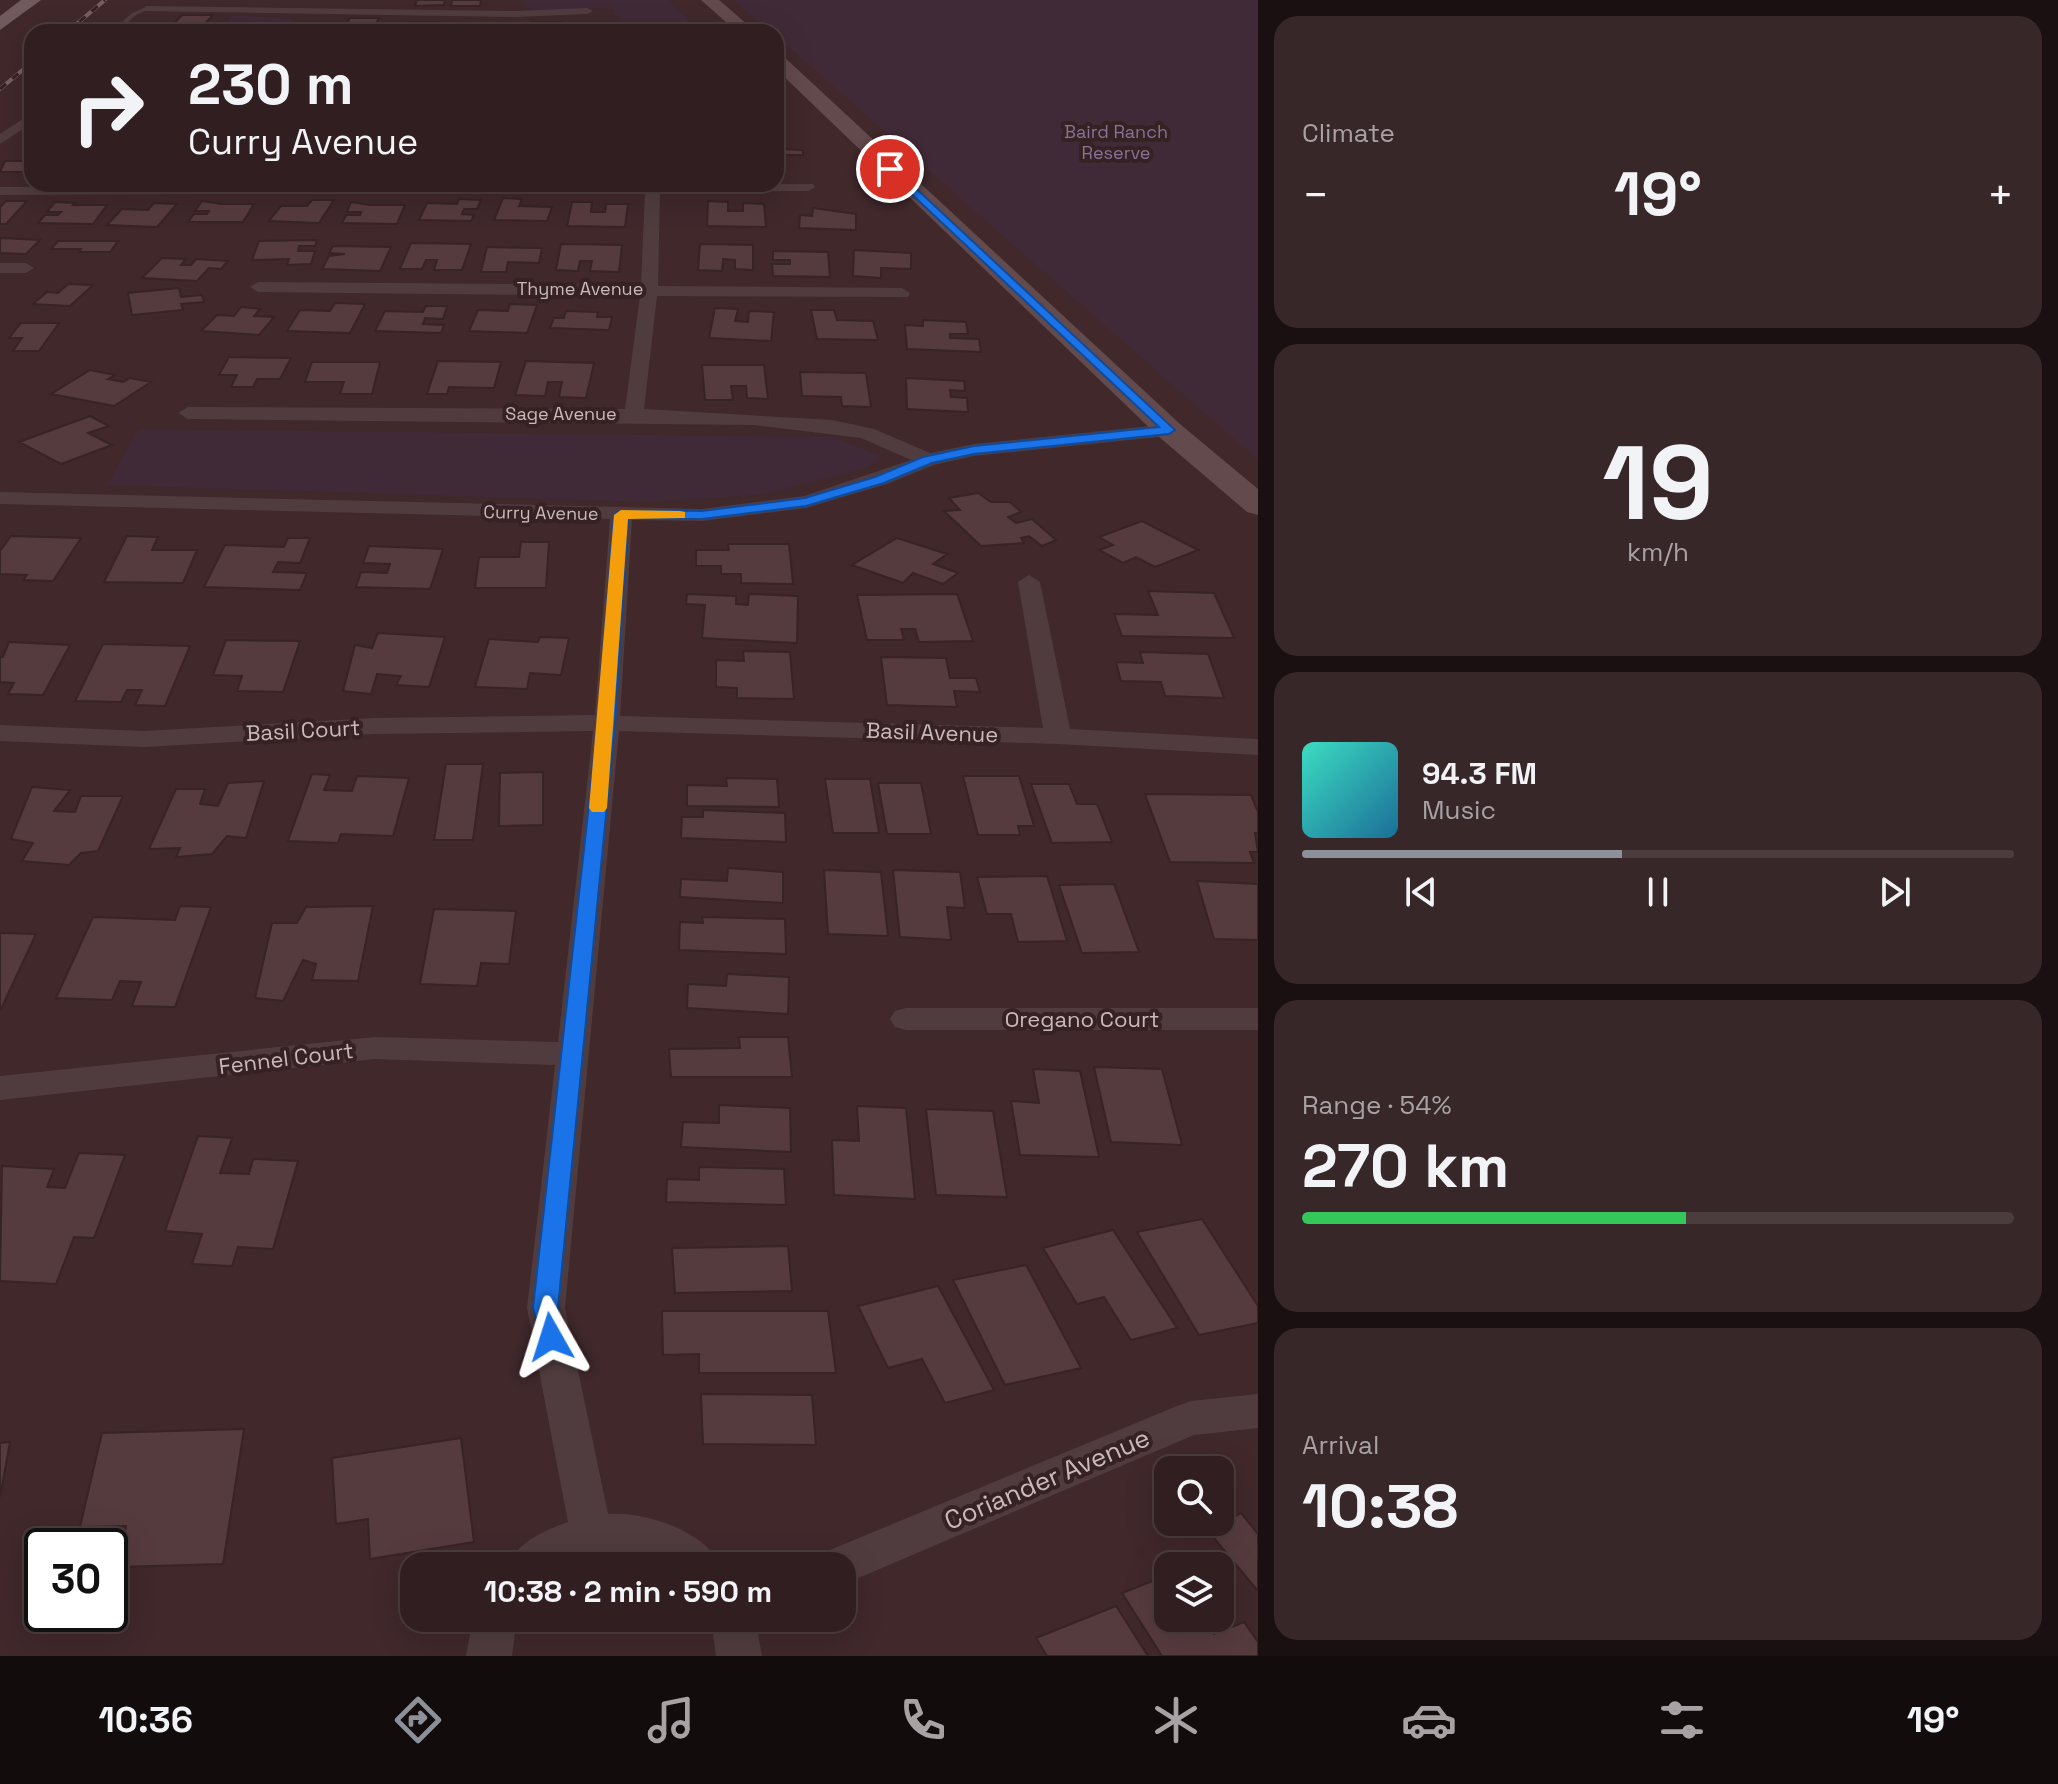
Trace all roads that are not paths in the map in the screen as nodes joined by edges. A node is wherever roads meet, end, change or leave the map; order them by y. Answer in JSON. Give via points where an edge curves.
{"nodes":[{"id":1,"x":32,"y":0,"type":"edge"},
{"id":2,"x":156,"y":0,"type":"edge"},
{"id":3,"x":508,"y":0,"type":"edge"},
{"id":4,"x":709,"y":0,"type":"edge"},
{"id":5,"x":146,"y":9,"type":"junction"},
{"id":6,"x":587,"y":11,"type":"dead end"},
{"id":7,"x":321,"y":12,"type":"junction"},
{"id":8,"x":501,"y":14,"type":"junction"},
{"id":9,"x":123,"y":24,"type":"edge"},
{"id":10,"x":313,"y":24,"type":"edge"},
{"id":11,"x":738,"y":24,"type":"edge"},
{"id":12,"x":0,"y":25,"type":"edge"},
{"id":13,"x":784,"y":67,"type":"edge"},
{"id":14,"x":24,"y":119,"type":"edge"},
{"id":15,"x":0,"y":140,"type":"edge"},
{"id":16,"x":784,"y":187,"type":"edge"},
{"id":17,"x":808,"y":187,"type":"dead end"},
{"id":18,"x":0,"y":191,"type":"edge"},
{"id":19,"x":24,"y":191,"type":"edge"},
{"id":20,"x":652,"y":192,"type":"edge"},
{"id":21,"x":0,"y":268,"type":"edge"},
{"id":22,"x":26,"y":268,"type":"dead end"},
{"id":23,"x":258,"y":287,"type":"dead end"},
{"id":24,"x":651,"y":289,"type":"junction"},
{"id":25,"x":902,"y":293,"type":"dead end"},
{"id":26,"x":188,"y":413,"type":"dead end"},
{"id":27,"x":634,"y":415,"type":"junction"},
{"id":28,"x":1169,"y":430,"type":"junction"},
{"id":29,"x":928,"y":460,"type":"junction"},
{"id":30,"x":0,"y":498,"type":"edge"},
{"id":31,"x":1258,"y":505,"type":"edge"},
{"id":32,"x":621,"y":515,"type":"junction"},
{"id":33,"x":1029,"y":582,"type":"dead end"},
{"id":34,"x":607,"y":723,"type":"junction"},
{"id":35,"x":0,"y":733,"type":"edge"},
{"id":36,"x":1058,"y":736,"type":"junction"},
{"id":37,"x":1258,"y":747,"type":"edge"},
{"id":38,"x":906,"y":1019,"type":"dead end"},
{"id":39,"x":1258,"y":1019,"type":"edge"},
{"id":40,"x":574,"y":1054,"type":"junction"},
{"id":41,"x":0,"y":1088,"type":"edge"},
{"id":42,"x":1258,"y":1411,"type":"edge"},
{"id":43,"x":591,"y":1533,"type":"junction"},
{"id":44,"x":545,"y":1552,"type":"edge"},
{"id":45,"x":682,"y":1552,"type":"edge"},
{"id":46,"x":856,"y":1559,"type":"edge"},
{"id":47,"x":493,"y":1632,"type":"edge"},
{"id":48,"x":735,"y":1632,"type":"edge"},
{"id":49,"x":489,"y":1656,"type":"edge"},
{"id":50,"x":739,"y":1656,"type":"edge"}],
"edges":[{"from":1,"to":12,"type":"main road"},
{"from":2,"to":5,"type":"street"},
{"from":3,"to":8,"type":"street"},
{"from":4,"to":11,"type":"main road"},
{"from":5,"to":7,"type":"street"},
{"from":5,"to":9,"type":"lane"},
{"from":6,"to":8,"type":"street"},
{"from":7,"to":8,"type":"street"},
{"from":7,"to":10,"type":"street"},
{"from":13,"to":28,"type":"main road"},
{"from":14,"to":15,"type":"street"},
{"from":16,"to":17,"type":"street"},
{"from":18,"to":19,"type":"street"},
{"from":20,"to":24,"type":"street"},
{"from":21,"to":22,"type":"street"},
{"from":23,"to":24,"type":"street","name":"Thyme Avenue"},
{"from":24,"to":25,"type":"street","name":"Thyme Avenue"},
{"from":24,"to":27,"type":"street"},
{"from":26,"to":27,"type":"street","name":"Sage Avenue"},
{"from":27,"to":29,"type":"street","name":"Sage Avenue","via":[[832,426],[867,433]]},
{"from":28,"to":29,"type":"street","name":"Curry Avenue","via":[[974,450]]},
{"from":28,"to":31,"type":"main road"},
{"from":29,"to":32,"type":"street","name":"Curry Avenue","via":[[806,502],[702,515]]},
{"from":30,"to":32,"type":"street","name":"Curry Avenue"},
{"from":32,"to":34,"type":"street"},
{"from":33,"to":36,"type":"street"},
{"from":34,"to":35,"type":"street","name":"Basil Court","via":[[374,726],[144,739]]},
{"from":34,"to":36,"type":"street","name":"Basil Avenue"},
{"from":34,"to":40,"type":"street"},
{"from":36,"to":37,"type":"street","name":"Basil Avenue"},
{"from":38,"to":39,"type":"street","name":"Oregano Court"},
{"from":40,"to":41,"type":"street","name":"Fennel Court","via":[[375,1048]]},
{"from":40,"to":43,"type":"street","via":[[546,1308]]},
{"from":42,"to":46,"type":"street","name":"Coriander Avenue","via":[[1191,1418]]},
{"from":43,"to":44,"type":"street"},
{"from":43,"to":45,"type":"street","via":[[635,1533]]},
{"from":47,"to":49,"type":"street"},
{"from":48,"to":50,"type":"street"}]}
